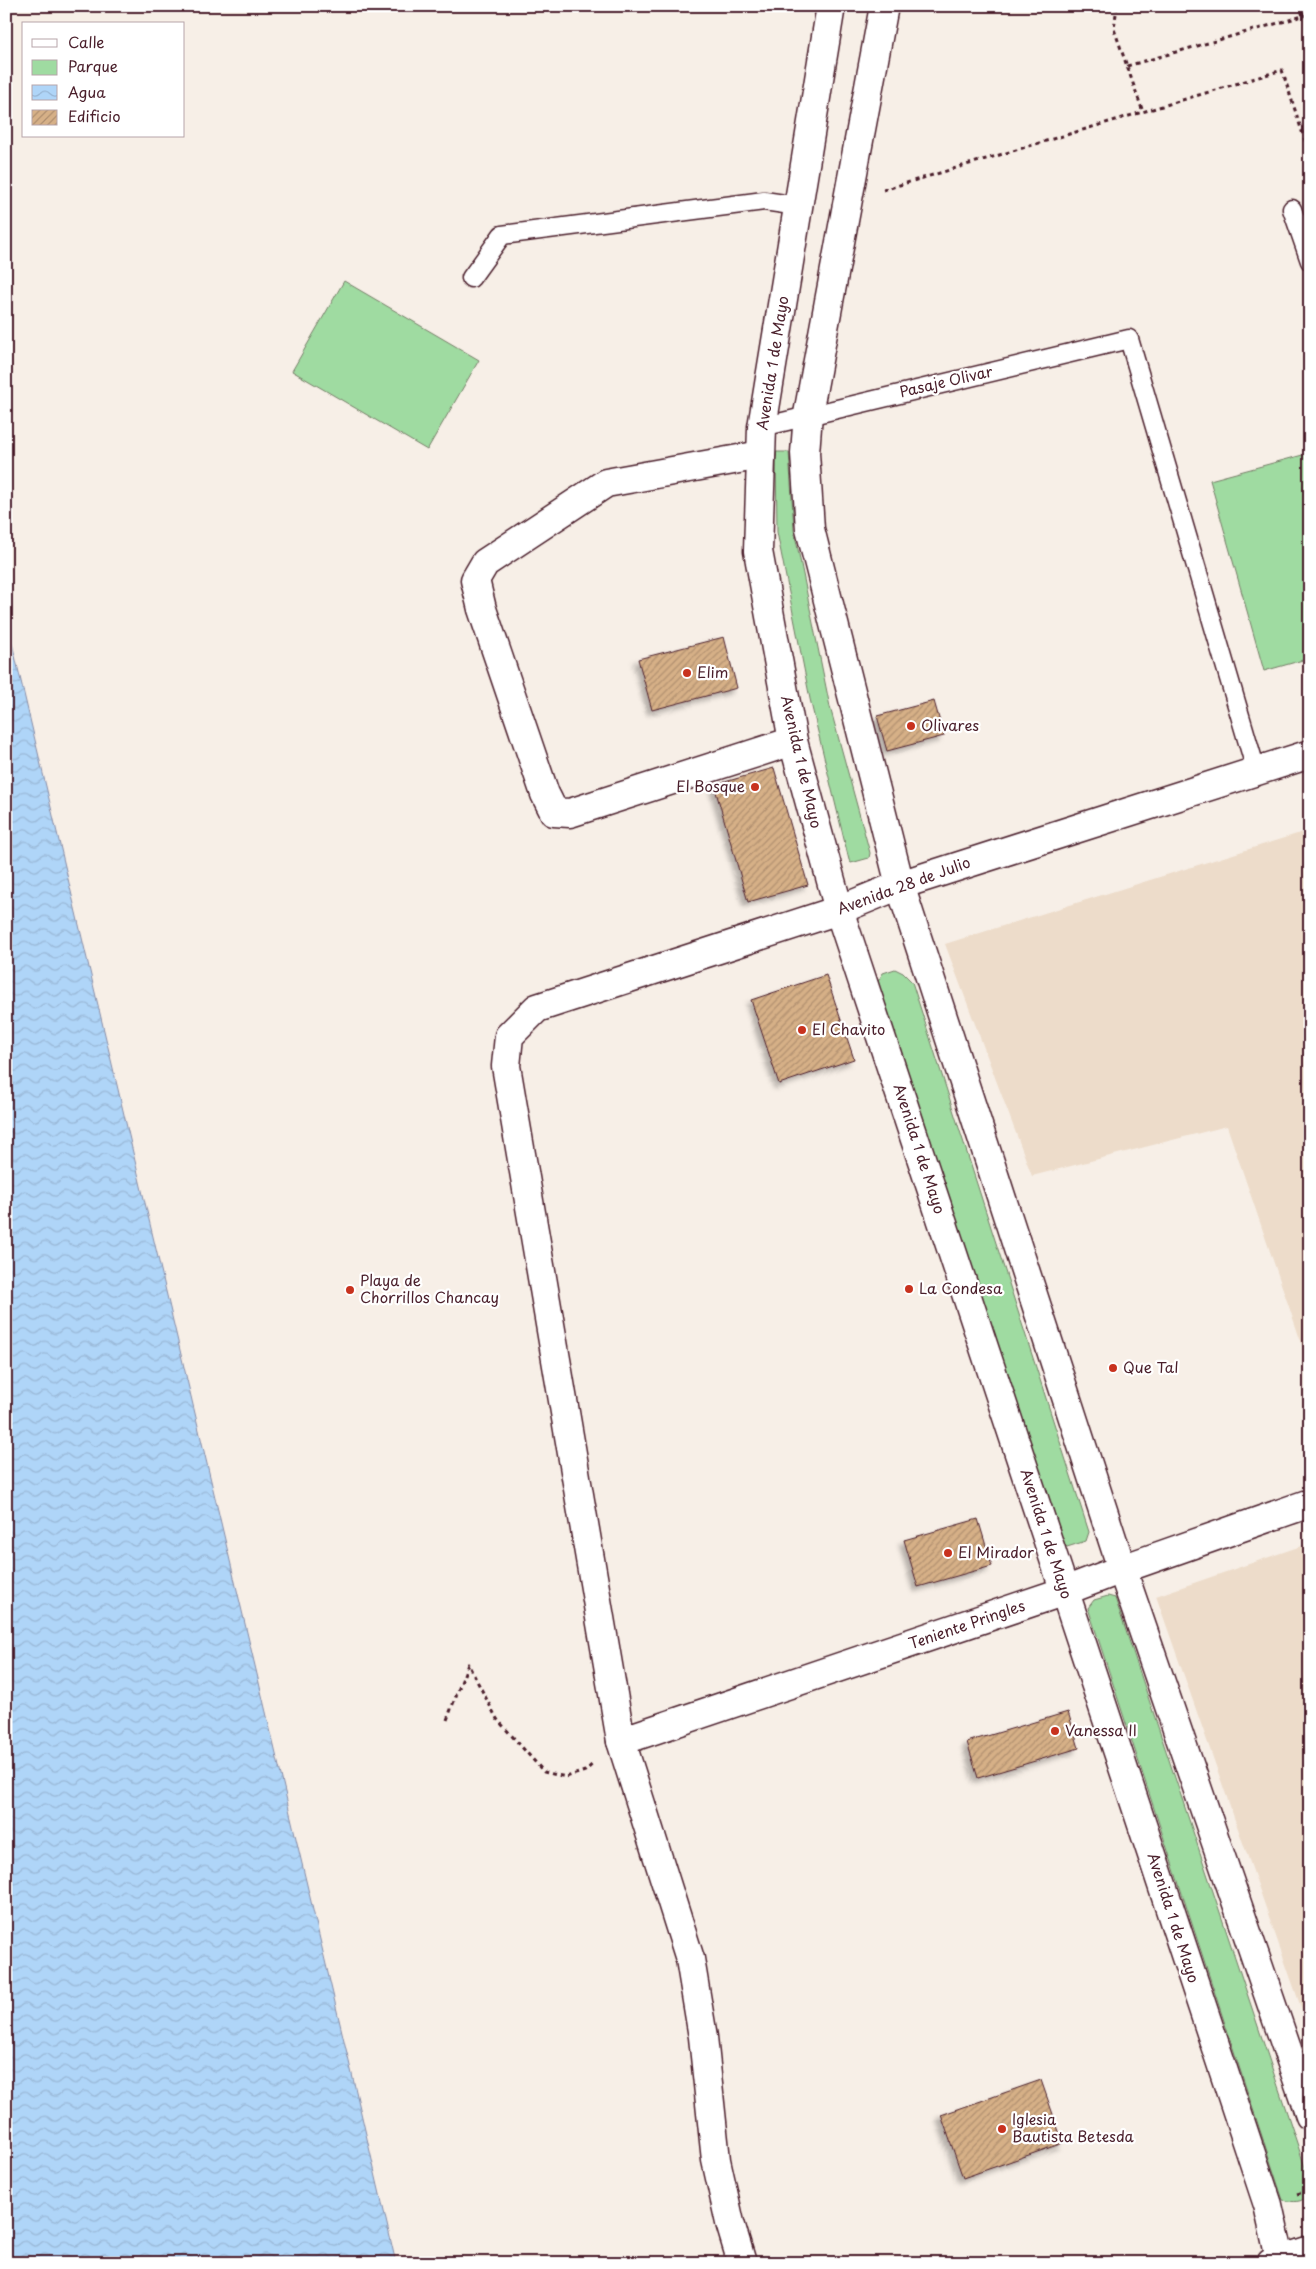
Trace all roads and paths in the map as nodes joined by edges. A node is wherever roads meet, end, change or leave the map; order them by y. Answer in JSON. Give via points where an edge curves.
{"nodes":[{"id":1,"x":831,"y":6,"type":"edge"},
{"id":2,"x":884,"y":6,"type":"edge"},
{"id":3,"x":1118,"y":6,"type":"edge"},
{"id":4,"x":1300,"y":6,"type":"edge"},
{"id":5,"x":1310,"y":14,"type":"edge"},
{"id":6,"x":1303,"y":16,"type":"junction"},
{"id":7,"x":1127,"y":66,"type":"junction"},
{"id":8,"x":1143,"y":112,"type":"junction"},
{"id":9,"x":1310,"y":156,"type":"edge"},
{"id":10,"x":848,"y":200,"type":"junction"},
{"id":11,"x":798,"y":206,"type":"junction"},
{"id":12,"x":1292,"y":209,"type":"dead end"},
{"id":13,"x":1310,"y":261,"type":"edge"},
{"id":14,"x":471,"y":278,"type":"dead end"},
{"id":15,"x":808,"y":414,"type":"junction"},
{"id":16,"x":762,"y":426,"type":"junction"},
{"id":17,"x":761,"y":455,"type":"junction"},
{"id":18,"x":793,"y":741,"type":"junction"},
{"id":19,"x":1310,"y":754,"type":"edge"},
{"id":20,"x":1256,"y":770,"type":"junction"},
{"id":21,"x":900,"y":885,"type":"junction"},
{"id":22,"x":839,"y":910,"type":"junction"},
{"id":23,"x":1310,"y":1504,"type":"edge"},
{"id":24,"x":1122,"y":1568,"type":"junction"},
{"id":25,"x":1065,"y":1590,"type":"junction"},
{"id":26,"x":447,"y":1720,"type":"dead end"},
{"id":27,"x":621,"y":1741,"type":"junction"},
{"id":28,"x":1310,"y":2116,"type":"edge"},
{"id":29,"x":1310,"y":2250,"type":"edge"},
{"id":30,"x":1277,"y":2262,"type":"edge"},
{"id":31,"x":742,"y":2263,"type":"edge"}],
"edges":[{"from":1,"to":11,"type":"street","name":"Avenida 1 de Mayo"},
{"from":2,"to":10,"type":"street"},
{"from":3,"to":7,"type":"path","via":[[1114,29]]},
{"from":4,"to":6,"type":"path"},
{"from":5,"to":6,"type":"path"},
{"from":6,"to":7,"type":"path"},
{"from":7,"to":8,"type":"path"},
{"from":8,"to":9,"type":"path","via":[[1282,70]]},
{"from":8,"to":10,"type":"path"},
{"from":10,"to":15,"type":"street"},
{"from":11,"to":14,"type":"lane","via":[[764,201],[502,235]]},
{"from":11,"to":16,"type":"street","name":"Avenida 1 de Mayo"},
{"from":12,"to":13,"type":"lane"},
{"from":15,"to":16,"type":"lane","name":"Pasaje Olivar"},
{"from":15,"to":20,"type":"lane","name":"Pasaje Olivar","via":[[1129,339]]},
{"from":15,"to":21,"type":"street","via":[[805,453],[810,529]]},
{"from":16,"to":17,"type":"street","name":"Avenida 1 de Mayo"},
{"from":17,"to":18,"type":"street","name":"Avenida 1 de Mayo","via":[[758,551]]},
{"from":17,"to":18,"type":"street","via":[[606,483],[485,563],[475,580],[482,609],[554,812],[570,813]]},
{"from":18,"to":22,"type":"street","name":"Avenida 1 de Mayo"},
{"from":19,"to":20,"type":"street","name":"Avenida 28 de Julio"},
{"from":20,"to":21,"type":"street","name":"Avenida 28 de Julio"},
{"from":21,"to":22,"type":"street","name":"Avenida 28 de Julio"},
{"from":21,"to":24,"type":"street"},
{"from":22,"to":25,"type":"street","name":"Avenida 1 de Mayo"},
{"from":22,"to":27,"type":"street","name":"Avenida 28 de Julio","via":[[536,1008],[509,1036],[506,1066]]},
{"from":23,"to":24,"type":"street","name":"Teniente Pringles"},
{"from":24,"to":25,"type":"street","name":"Teniente Pringles"},
{"from":24,"to":28,"type":"street"},
{"from":25,"to":27,"type":"street","name":"Teniente Pringles"},
{"from":25,"to":30,"type":"street","name":"Avenida 1 de Mayo","via":[[1268,2205]]},
{"from":26,"to":27,"type":"path","via":[[468,1664],[497,1719],[544,1772],[566,1776],[585,1770]]},
{"from":27,"to":31,"type":"street","via":[[690,1958],[703,2036],[716,2160]]},
{"from":29,"to":30,"type":"street"}]}
